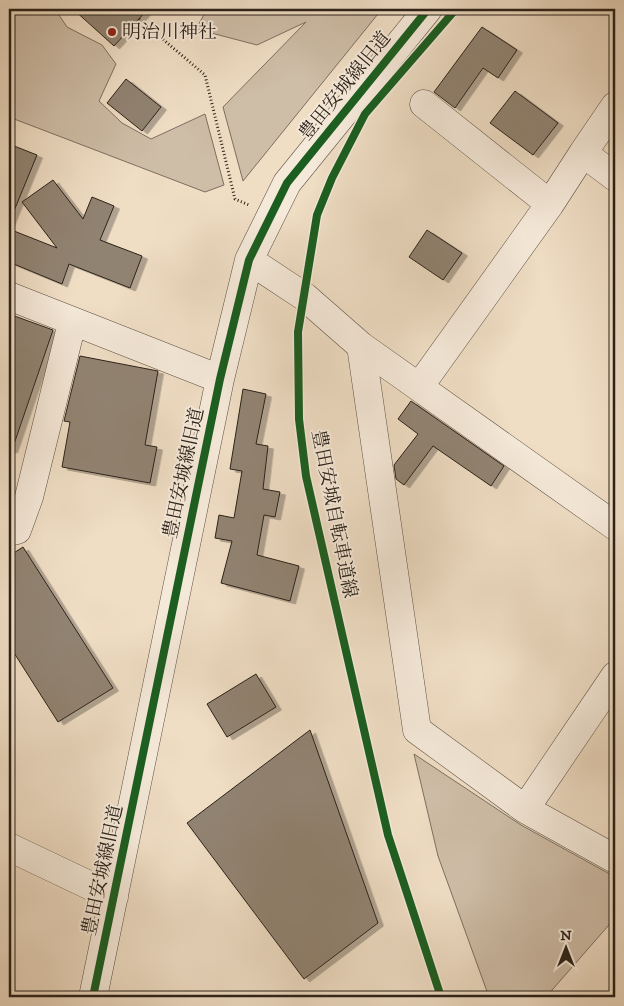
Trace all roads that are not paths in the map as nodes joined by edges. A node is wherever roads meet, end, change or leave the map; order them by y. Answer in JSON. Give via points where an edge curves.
{"nodes":[{"id":1,"x":428,"y":9,"type":"edge"},
{"id":2,"x":424,"y":104,"type":"dead end"},
{"id":3,"x":615,"y":106,"type":"edge"},
{"id":4,"x":583,"y":154,"type":"junction"},
{"id":5,"x":615,"y":177,"type":"edge"},
{"id":6,"x":550,"y":204,"type":"junction"},
{"id":7,"x":249,"y":260,"type":"junction"},
{"id":8,"x":9,"y":296,"type":"edge"},
{"id":9,"x":72,"y":323,"type":"junction"},
{"id":10,"x":361,"y":346,"type":"junction"},
{"id":11,"x":220,"y":379,"type":"junction"},
{"id":12,"x":419,"y":387,"type":"junction"},
{"id":13,"x":615,"y":526,"type":"edge"},
{"id":14,"x":9,"y":532,"type":"edge"},
{"id":15,"x":615,"y":676,"type":"edge"},
{"id":16,"x":525,"y":809,"type":"junction"},
{"id":17,"x":9,"y":847,"type":"edge"},
{"id":18,"x":615,"y":859,"type":"edge"},
{"id":19,"x":114,"y":897,"type":"junction"},
{"id":20,"x":94,"y":997,"type":"edge"}],
"edges":[{"from":1,"to":7,"type":"street","name":"豊田安城線旧道","via":[[287,183]]},
{"from":2,"to":6,"type":"street"},
{"from":3,"to":4,"type":"street"},
{"from":4,"to":5,"type":"street"},
{"from":4,"to":6,"type":"street"},
{"from":6,"to":12,"type":"street"},
{"from":7,"to":10,"type":"street","via":[[305,297]]},
{"from":7,"to":11,"type":"street","name":"豊田安城線旧道"},
{"from":8,"to":9,"type":"street"},
{"from":9,"to":11,"type":"street"},
{"from":9,"to":14,"type":"street","via":[[29,497],[17,530]]},
{"from":10,"to":12,"type":"street"},
{"from":10,"to":16,"type":"street","via":[[417,730]]},
{"from":11,"to":19,"type":"street","name":"豊田安城線旧道"},
{"from":12,"to":13,"type":"street"},
{"from":15,"to":16,"type":"street"},
{"from":16,"to":18,"type":"street"},
{"from":17,"to":19,"type":"street"},
{"from":19,"to":20,"type":"street","name":"豊田安城線旧道"}]}
